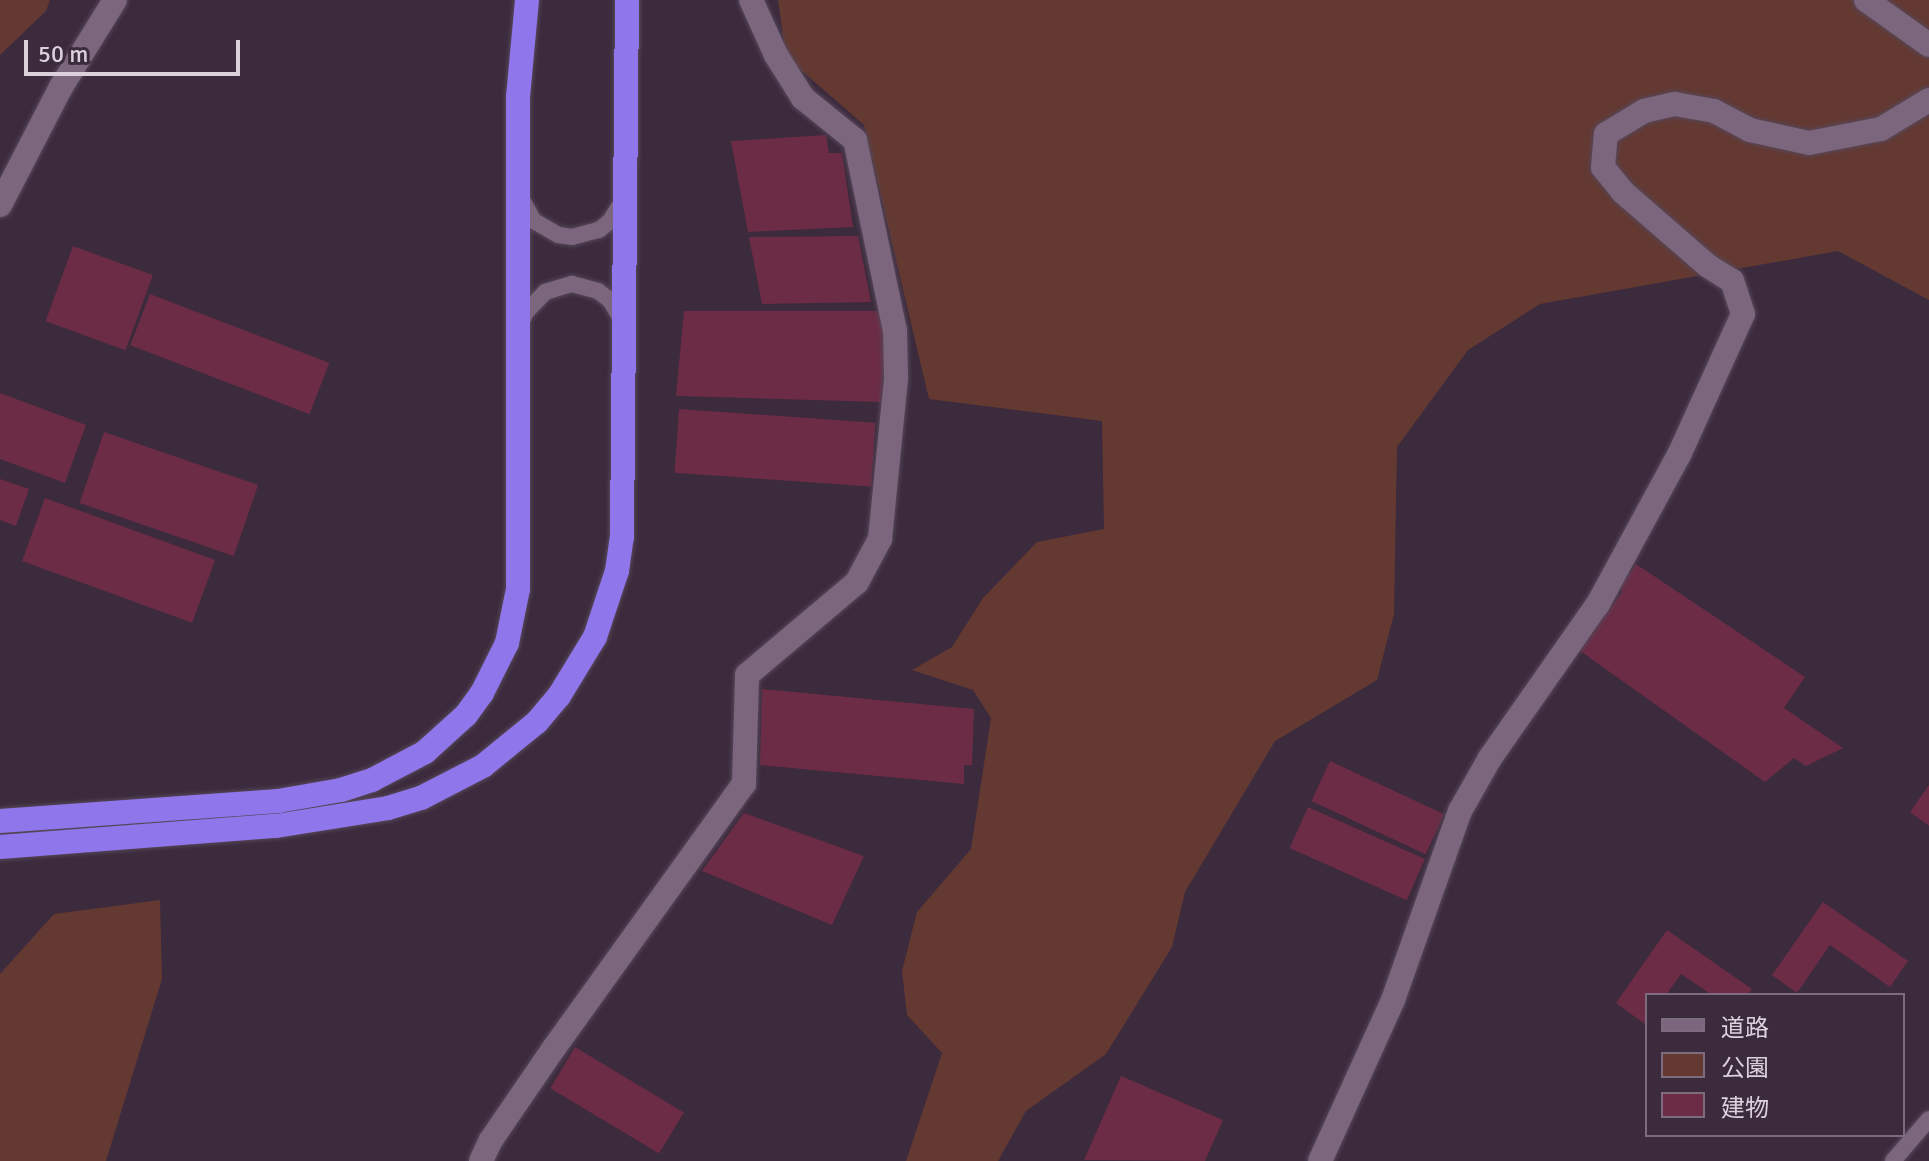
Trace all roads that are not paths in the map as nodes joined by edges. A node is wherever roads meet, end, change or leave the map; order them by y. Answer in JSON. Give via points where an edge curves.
{"nodes":[{"id":1,"x":115,"y":0,"type":"edge"},
{"id":2,"x":527,"y":0,"type":"edge"},
{"id":3,"x":627,"y":0,"type":"edge"},
{"id":4,"x":751,"y":0,"type":"edge"},
{"id":5,"x":1866,"y":0,"type":"edge"},
{"id":6,"x":1929,"y":45,"type":"edge"},
{"id":7,"x":1929,"y":100,"type":"edge"},
{"id":8,"x":518,"y":183,"type":"junction"},
{"id":9,"x":626,"y":183,"type":"junction"},
{"id":10,"x":0,"y":205,"type":"edge"},
{"id":11,"x":625,"y":338,"type":"junction"},
{"id":12,"x":519,"y":339,"type":"junction"},
{"id":13,"x":0,"y":821,"type":"edge"},
{"id":14,"x":0,"y":847,"type":"edge"},
{"id":15,"x":1929,"y":1119,"type":"edge"},
{"id":16,"x":481,"y":1161,"type":"edge"},
{"id":17,"x":1320,"y":1161,"type":"edge"},
{"id":18,"x":1893,"y":1161,"type":"edge"}],
"edges":[{"from":1,"to":10,"type":"street","via":[[61,87]]},
{"from":2,"to":8,"type":"highway","via":[[518,97]]},
{"from":3,"to":9,"type":"highway"},
{"from":4,"to":16,"type":"street","via":[[803,98],[855,140],[895,331],[896,378],[880,539],[857,582],[747,675],[744,784],[554,1048]]},
{"from":5,"to":6,"type":"street"},
{"from":7,"to":17,"type":"street","via":[[1881,129],[1809,143],[1750,130],[1714,111],[1675,104],[1644,111],[1606,134],[1603,167],[1623,192],[1732,281],[1743,314],[1679,455],[1598,604],[1490,758],[1460,811],[1393,1000]]},
{"from":8,"to":9,"type":"lane","via":[[525,210],[534,221],[572,237],[599,230],[610,221],[619,210]]},
{"from":8,"to":12,"type":"highway"},
{"from":9,"to":11,"type":"highway"},
{"from":11,"to":12,"type":"lane","via":[[610,300],[572,284],[534,300],[520,325]]},
{"from":11,"to":14,"type":"highway","via":[[624,502],[617,571],[579,667],[552,705],[511,746],[421,798],[354,815],[237,830]]},
{"from":12,"to":13,"type":"highway","via":[[519,575],[514,617],[482,693],[446,734],[391,771],[310,797]]},
{"from":15,"to":18,"type":"lane"}]}
